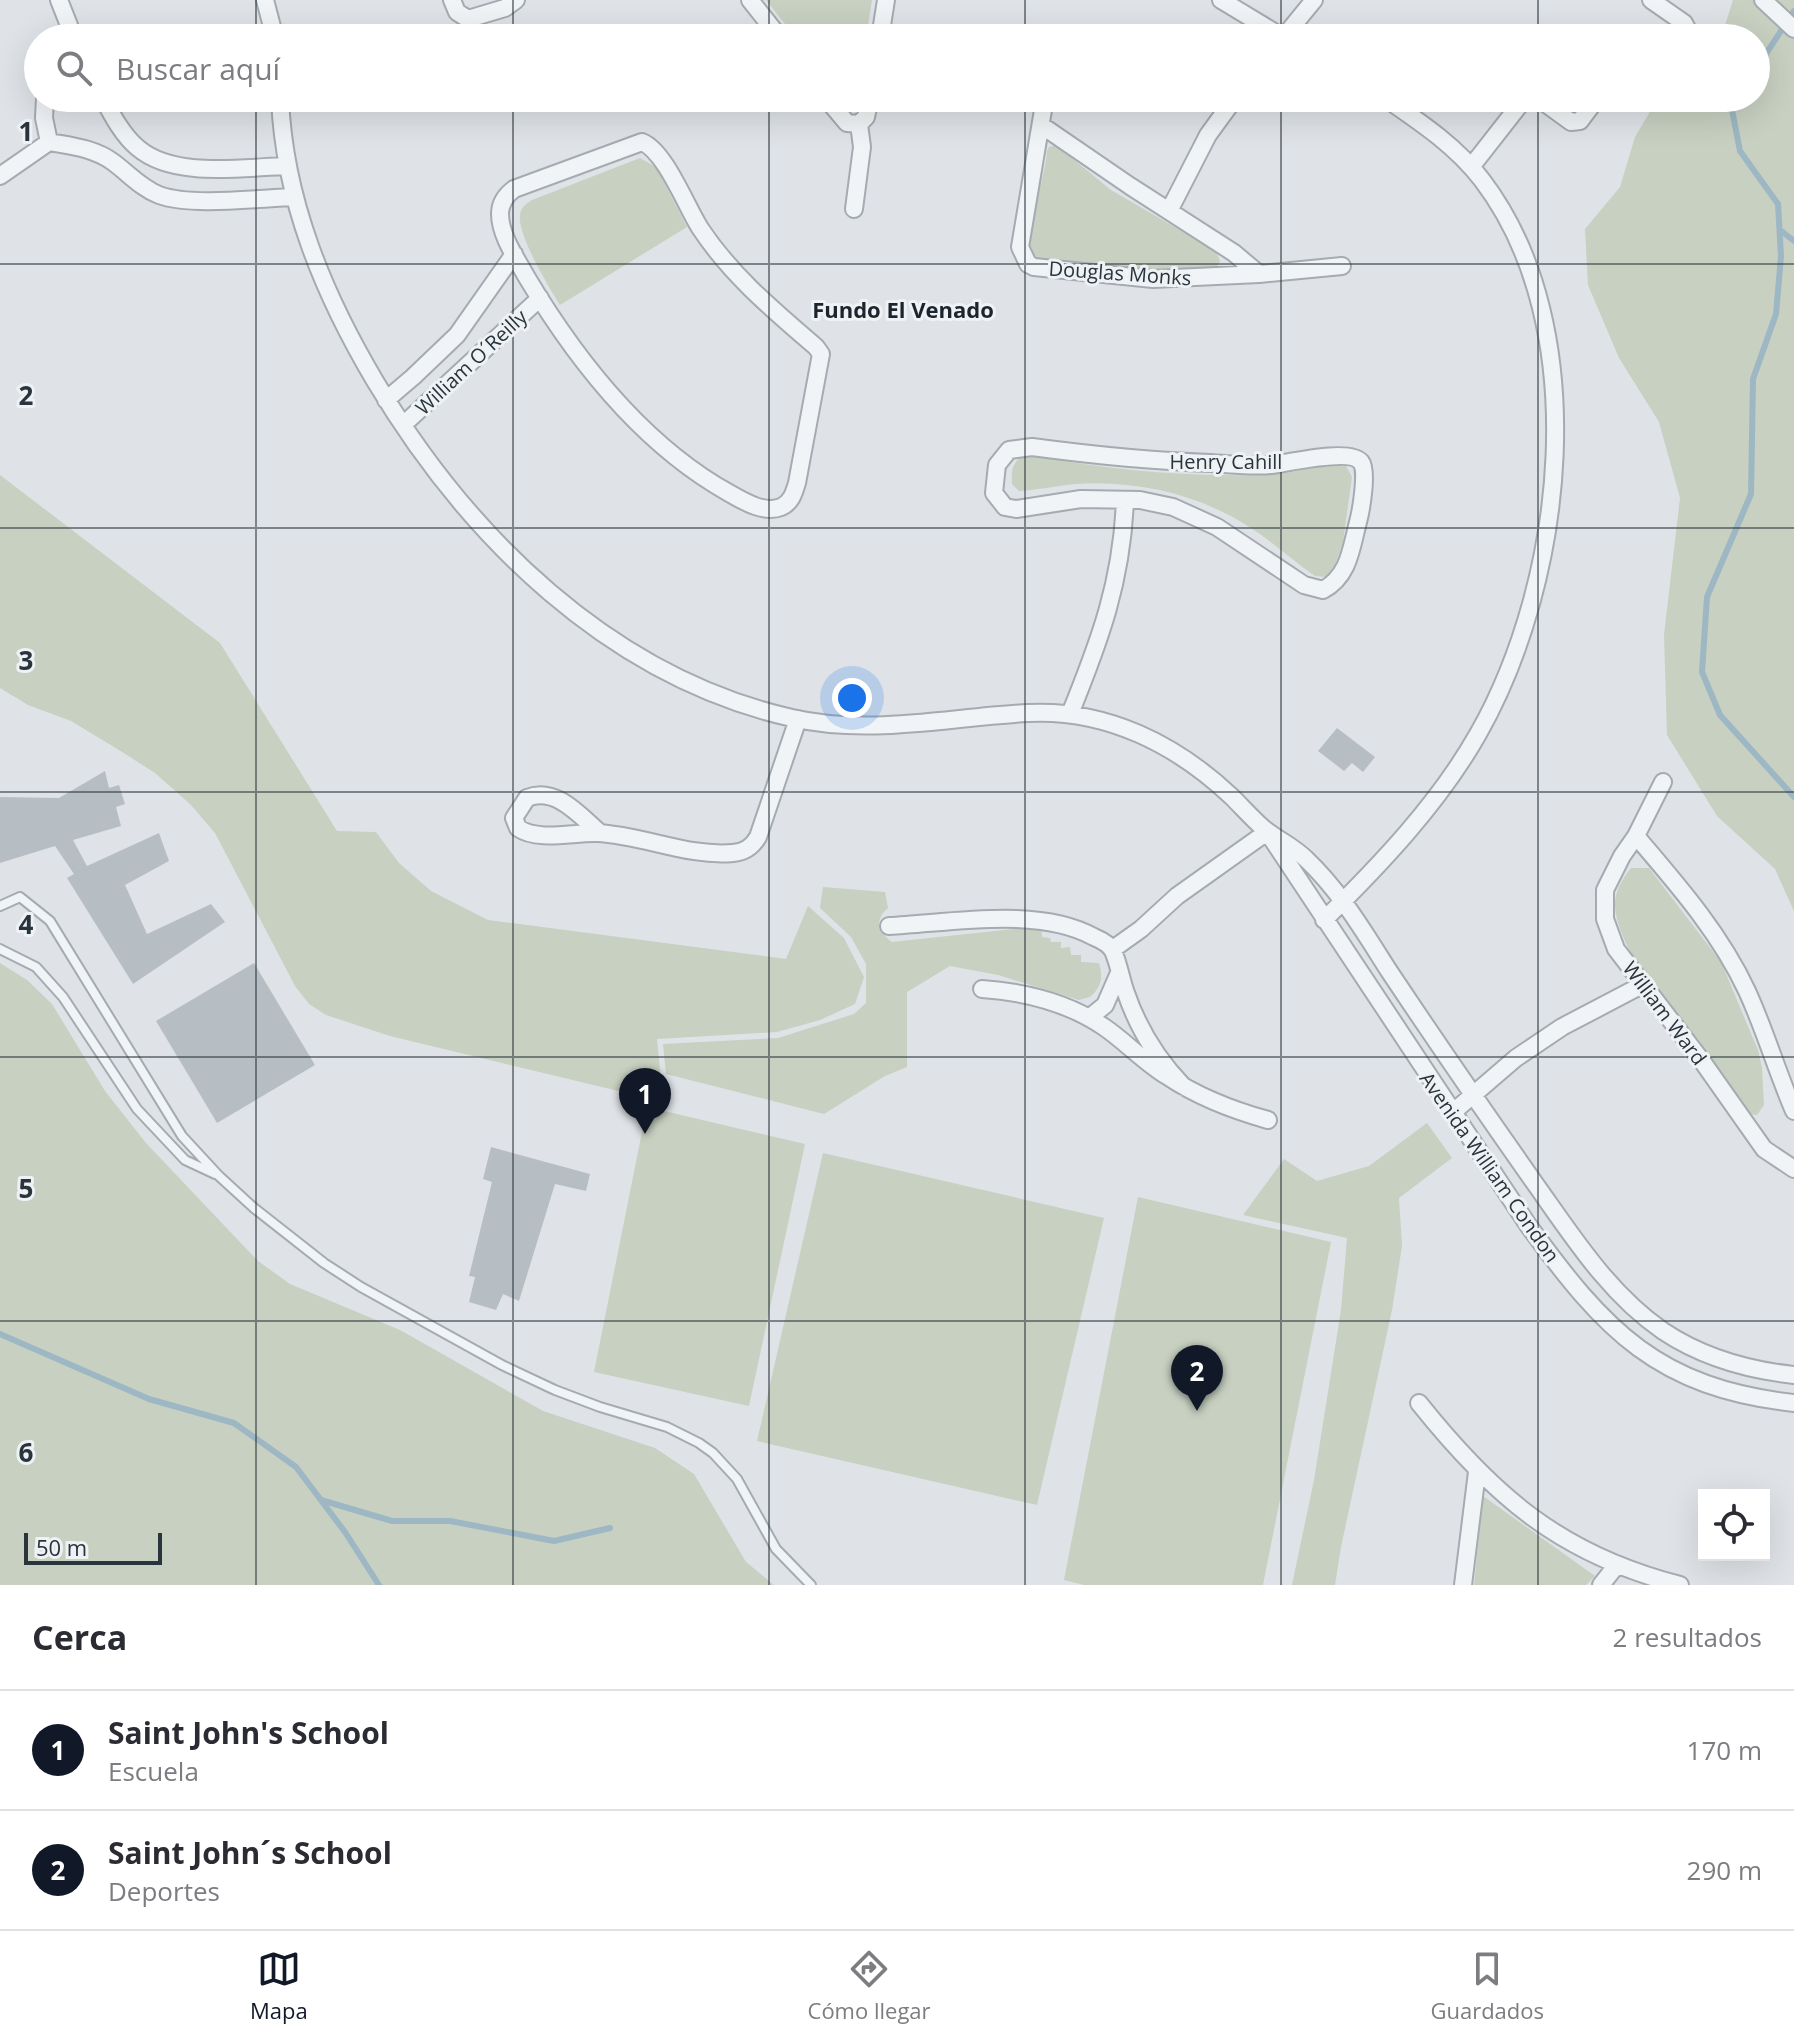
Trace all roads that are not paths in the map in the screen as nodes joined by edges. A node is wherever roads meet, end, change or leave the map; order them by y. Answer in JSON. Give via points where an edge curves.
{"nodes":[{"id":1,"x":59,"y":0,"type":"edge"},
{"id":2,"x":265,"y":0,"type":"edge"},
{"id":3,"x":452,"y":0,"type":"edge"},
{"id":4,"x":516,"y":0,"type":"edge"},
{"id":5,"x":750,"y":0,"type":"edge"},
{"id":6,"x":886,"y":0,"type":"edge"},
{"id":7,"x":1221,"y":0,"type":"edge"},
{"id":8,"x":1314,"y":0,"type":"edge"},
{"id":9,"x":1651,"y":0,"type":"edge"},
{"id":10,"x":1763,"y":0,"type":"edge"},
{"id":11,"x":68,"y":24,"type":"edge"},
{"id":12,"x":271,"y":24,"type":"edge"},
{"id":13,"x":769,"y":24,"type":"edge"},
{"id":14,"x":882,"y":24,"type":"edge"},
{"id":15,"x":1261,"y":24,"type":"edge"},
{"id":16,"x":1295,"y":24,"type":"edge"},
{"id":17,"x":1685,"y":24,"type":"edge"},
{"id":18,"x":1794,"y":29,"type":"edge"},
{"id":19,"x":44,"y":112,"type":"edge"},
{"id":20,"x":112,"y":112,"type":"edge"},
{"id":21,"x":282,"y":112,"type":"edge"},
{"id":22,"x":838,"y":112,"type":"edge"},
{"id":23,"x":867,"y":112,"type":"edge"},
{"id":24,"x":1043,"y":112,"type":"edge"},
{"id":25,"x":1225,"y":112,"type":"edge"},
{"id":26,"x":1405,"y":112,"type":"edge"},
{"id":27,"x":1514,"y":112,"type":"edge"},
{"id":28,"x":1556,"y":112,"type":"edge"},
{"id":29,"x":1586,"y":112,"type":"edge"},
{"id":30,"x":859,"y":124,"type":"junction"},
{"id":31,"x":1041,"y":125,"type":"junction"},
{"id":32,"x":49,"y":142,"type":"junction"},
{"id":33,"x":288,"y":166,"type":"junction"},
{"id":34,"x":1471,"y":167,"type":"junction"},
{"id":35,"x":0,"y":176,"type":"edge"},
{"id":36,"x":295,"y":197,"type":"junction"},
{"id":37,"x":854,"y":209,"type":"dead end"},
{"id":38,"x":1169,"y":211,"type":"junction"},
{"id":39,"x":514,"y":254,"type":"junction"},
{"id":40,"x":1342,"y":266,"type":"dead end"},
{"id":41,"x":1259,"y":274,"type":"junction"},
{"id":42,"x":540,"y":298,"type":"junction"},
{"id":43,"x":386,"y":400,"type":"junction"},
{"id":44,"x":403,"y":425,"type":"junction"},
{"id":45,"x":1125,"y":500,"type":"junction"},
{"id":46,"x":1070,"y":714,"type":"junction"},
{"id":47,"x":798,"y":719,"type":"junction"},
{"id":48,"x":1663,"y":782,"type":"dead end"},
{"id":49,"x":1267,"y":832,"type":"junction"},
{"id":50,"x":600,"y":833,"type":"junction"},
{"id":51,"x":1636,"y":836,"type":"junction"},
{"id":52,"x":1344,"y":901,"type":"junction"},
{"id":53,"x":0,"y":906,"type":"edge"},
{"id":54,"x":1324,"y":920,"type":"junction"},
{"id":55,"x":889,"y":926,"type":"dead end"},
{"id":56,"x":0,"y":949,"type":"edge"},
{"id":57,"x":1113,"y":949,"type":"junction"},
{"id":58,"x":1119,"y":973,"type":"junction"},
{"id":59,"x":1642,"y":985,"type":"junction"},
{"id":60,"x":982,"y":989,"type":"dead end"},
{"id":61,"x":1089,"y":1018,"type":"junction"},
{"id":62,"x":1183,"y":1086,"type":"junction"},
{"id":63,"x":1472,"y":1095,"type":"junction"},
{"id":64,"x":1794,"y":1111,"type":"edge"},
{"id":65,"x":1452,"y":1113,"type":"junction"},
{"id":66,"x":1268,"y":1120,"type":"dead end"},
{"id":67,"x":1794,"y":1169,"type":"edge"},
{"id":68,"x":219,"y":1176,"type":"junction"},
{"id":69,"x":1794,"y":1375,"type":"edge"},
{"id":70,"x":1419,"y":1403,"type":"dead end"},
{"id":71,"x":1794,"y":1403,"type":"edge"},
{"id":72,"x":1477,"y":1472,"type":"junction"},
{"id":73,"x":1616,"y":1566,"type":"junction"},
{"id":74,"x":811,"y":1585,"type":"edge"},
{"id":75,"x":1463,"y":1585,"type":"edge"},
{"id":76,"x":1601,"y":1585,"type":"edge"},
{"id":77,"x":1680,"y":1585,"type":"edge"}],
"edges":[{"from":1,"to":11,"type":"street"},
{"from":2,"to":12,"type":"street"},
{"from":3,"to":4,"type":"street","via":[[468,19]]},
{"from":5,"to":13,"type":"street"},
{"from":6,"to":14,"type":"street"},
{"from":7,"to":15,"type":"street"},
{"from":8,"to":16,"type":"street"},
{"from":9,"to":17,"type":"street"},
{"from":10,"to":18,"type":"street"},
{"from":19,"to":32,"type":"street"},
{"from":20,"to":33,"type":"street","via":[[138,149],[161,162],[185,168]]},
{"from":21,"to":33,"type":"street","name":"Avenida William Condon"},
{"from":22,"to":30,"type":"street","via":[[847,123]]},
{"from":23,"to":30,"type":"street"},
{"from":24,"to":31,"type":"street","name":"Douglas Monks"},
{"from":25,"to":38,"type":"street"},
{"from":26,"to":34,"type":"street"},
{"from":27,"to":34,"type":"street"},
{"from":28,"to":29,"type":"street","via":[[1575,122]]},
{"from":30,"to":37,"type":"street","via":[[862,147]]},
{"from":31,"to":38,"type":"street"},
{"from":31,"to":41,"type":"street","name":"Douglas Monks","via":[[1020,247],[1028,264],[1153,279]]},
{"from":32,"to":35,"type":"street"},
{"from":32,"to":36,"type":"street","via":[[102,155],[150,191],[170,198]]},
{"from":33,"to":36,"type":"street","name":"Avenida William Condon"},
{"from":34,"to":52,"type":"street","via":[[1519,242],[1547,330],[1554,437],[1545,546],[1520,641],[1477,736],[1445,783]]},
{"from":36,"to":43,"type":"street","name":"Avenida William Condon","via":[[325,285]]},
{"from":38,"to":41,"type":"street"},
{"from":39,"to":42,"type":"street","name":"William O´Reilly"},
{"from":39,"to":42,"type":"street","name":"William O´Reilly","via":[[500,217],[502,202],[514,189],[633,144],[642,142],[655,150],[727,264],[821,354],[790,501],[774,509],[745,502],[674,456],[609,392]]},
{"from":39,"to":43,"type":"street","name":"William O´Reilly","via":[[457,335]]},
{"from":40,"to":41,"type":"street","name":"Douglas Monks"},
{"from":42,"to":44,"type":"street","name":"William O´Reilly"},
{"from":43,"to":44,"type":"street","name":"Avenida William Condon"},
{"from":44,"to":47,"type":"street","name":"Avenida William Condon","via":[[443,483],[496,543],[580,616],[685,680]]},
{"from":45,"to":45,"type":"street","name":"Henry Cahill","via":[[1173,507],[1217,527],[1304,585],[1323,590],[1345,570],[1360,517],[1364,472],[1361,462],[1347,456],[1266,465],[1134,460],[1032,447],[1009,450],[997,465],[994,493],[1005,507]]},
{"from":45,"to":46,"type":"street","via":[[1124,538],[1101,639]]},
{"from":46,"to":47,"type":"street","name":"Avenida William Condon","via":[[1024,713],[904,725]]},
{"from":46,"to":49,"type":"street","name":"Avenida William Condon","via":[[1111,723],[1167,748],[1229,794]]},
{"from":47,"to":50,"type":"street","via":[[758,837],[743,851],[688,850]]},
{"from":48,"to":51,"type":"street","name":"William Ward"},
{"from":49,"to":52,"type":"street","name":"Avenida William Condon","via":[[1304,856]]},
{"from":49,"to":54,"type":"street","name":"Avenida William Condon"},
{"from":49,"to":57,"type":"street"},
{"from":50,"to":50,"type":"street","via":[[548,796],[527,798],[514,818],[518,828],[532,834]]},
{"from":51,"to":59,"type":"street","name":"William Ward","via":[[1608,881],[1603,903],[1616,949]]},
{"from":51,"to":64,"type":"street","via":[[1731,962]]},
{"from":52,"to":54,"type":"street"},
{"from":52,"to":63,"type":"street","name":"Avenida William Condon"},
{"from":53,"to":68,"type":"lane","via":[[20,897],[50,921],[182,1136]]},
{"from":54,"to":65,"type":"street","name":"Avenida William Condon"},
{"from":55,"to":57,"type":"street","via":[[1037,919],[1084,931]]},
{"from":56,"to":68,"type":"lane","via":[[36,967],[63,997],[137,1109],[185,1160]]},
{"from":57,"to":58,"type":"street"},
{"from":58,"to":61,"type":"street","via":[[1105,1005]]},
{"from":58,"to":62,"type":"street","via":[[1148,1041]]},
{"from":59,"to":63,"type":"street","via":[[1562,1027]]},
{"from":59,"to":67,"type":"street","name":"William Ward","via":[[1764,1149]]},
{"from":60,"to":61,"type":"street","via":[[1027,994]]},
{"from":61,"to":62,"type":"street"},
{"from":62,"to":66,"type":"street"},
{"from":63,"to":65,"type":"street"},
{"from":63,"to":69,"type":"street","name":"Avenida William Condon","via":[[1587,1256],[1641,1314],[1676,1340],[1721,1360]]},
{"from":65,"to":71,"type":"street","name":"Avenida William Condon","via":[[1549,1254],[1629,1341],[1706,1386]]},
{"from":68,"to":74,"type":"lane","via":[[312,1254],[397,1308],[555,1390],[699,1443],[737,1479],[776,1549]]},
{"from":70,"to":72,"type":"street"},
{"from":72,"to":73,"type":"street","via":[[1563,1538]]},
{"from":72,"to":75,"type":"street"},
{"from":73,"to":76,"type":"street"},
{"from":73,"to":77,"type":"street"}]}
